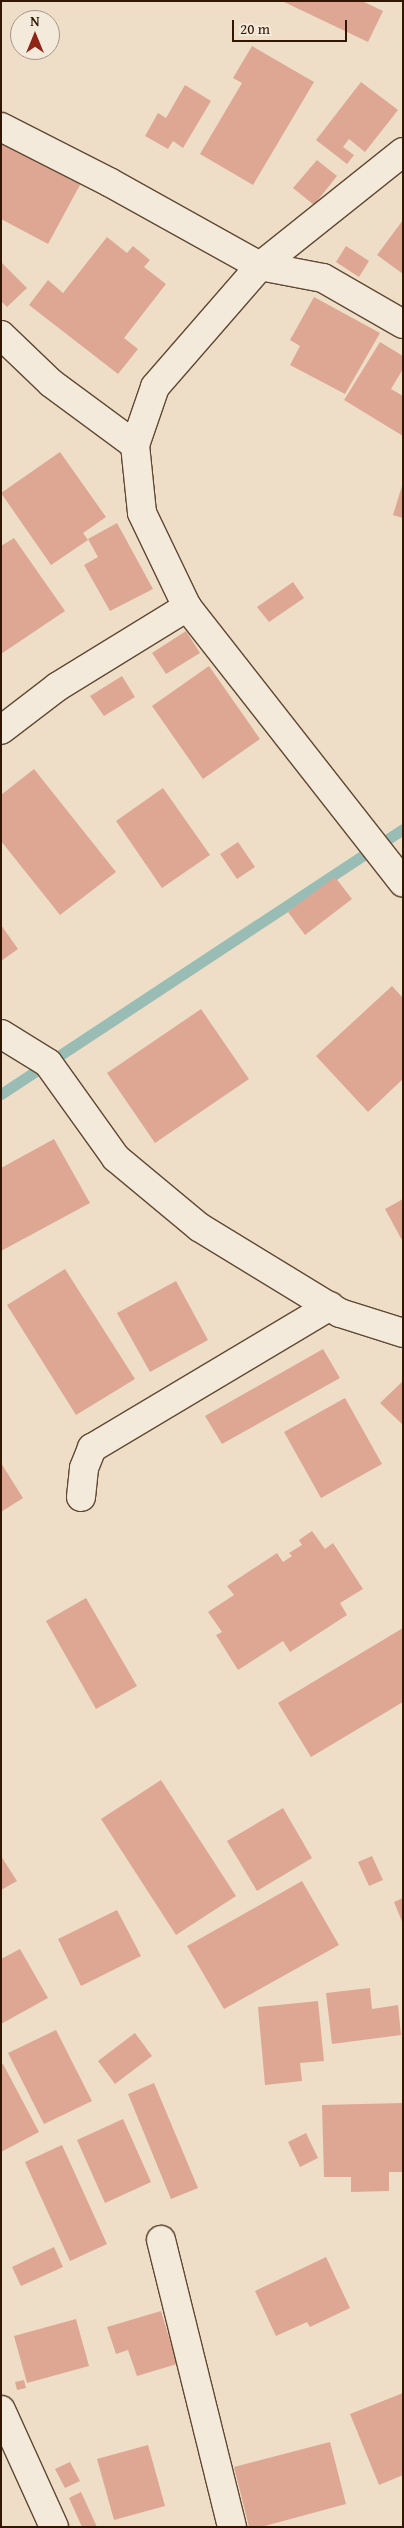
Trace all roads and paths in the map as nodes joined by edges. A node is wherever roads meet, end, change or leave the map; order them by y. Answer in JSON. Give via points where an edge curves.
{"nodes":[{"id":1,"x":1,"y":128,"type":"edge"},
{"id":2,"x":403,"y":152,"type":"edge"},
{"id":3,"x":260,"y":266,"type":"junction"},
{"id":4,"x":403,"y":324,"type":"edge"},
{"id":5,"x":1,"y":335,"type":"edge"},
{"id":6,"x":135,"y":445,"type":"junction"},
{"id":7,"x":187,"y":607,"type":"junction"},
{"id":8,"x":1,"y":730,"type":"edge"},
{"id":9,"x":403,"y":882,"type":"edge"},
{"id":10,"x":1,"y":1034,"type":"edge"},
{"id":11,"x":330,"y":1306,"type":"junction"},
{"id":12,"x":403,"y":1333,"type":"edge"},
{"id":13,"x":81,"y":1497,"type":"dead end"},
{"id":14,"x":161,"y":2240,"type":"dead end"},
{"id":15,"x":1,"y":2410,"type":"edge"},
{"id":16,"x":54,"y":2527,"type":"edge"},
{"id":17,"x":232,"y":2527,"type":"edge"}],
"edges":[{"from":1,"to":3,"type":"street","via":[[109,182]]},
{"from":2,"to":3,"type":"street"},
{"from":3,"to":4,"type":"street","via":[[323,278]]},
{"from":3,"to":6,"type":"street","via":[[155,388]]},
{"from":5,"to":6,"type":"street","via":[[51,383]]},
{"from":6,"to":7,"type":"street","via":[[142,513]]},
{"from":7,"to":8,"type":"street","via":[[57,687]]},
{"from":7,"to":9,"type":"street"},
{"from":10,"to":11,"type":"street","via":[[48,1062],[116,1158],[191,1220]]},
{"from":11,"to":12,"type":"street"},
{"from":11,"to":13,"type":"street","via":[[92,1448],[84,1468]]},
{"from":14,"to":17,"type":"street"},
{"from":15,"to":16,"type":"street"}]}
